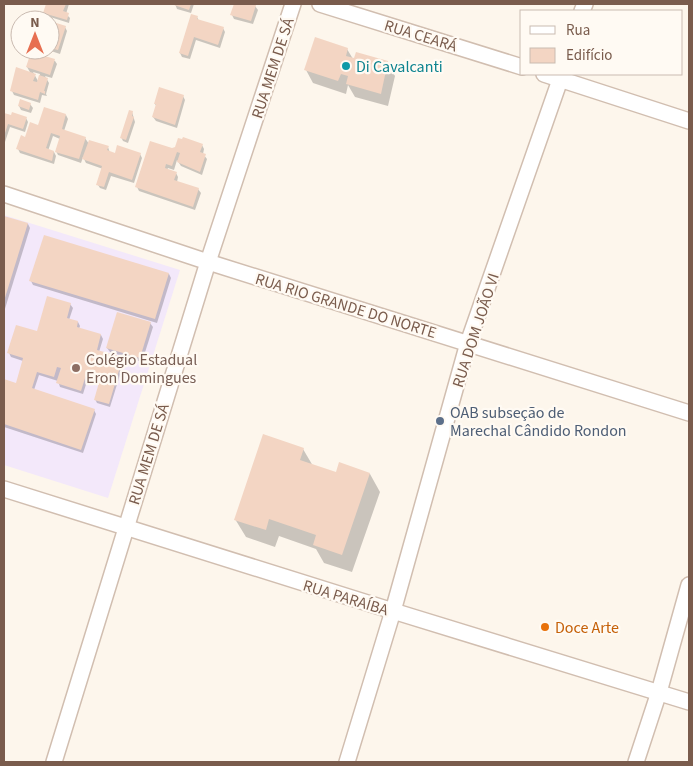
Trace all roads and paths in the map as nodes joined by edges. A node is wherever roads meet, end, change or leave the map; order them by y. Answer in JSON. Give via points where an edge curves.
{"nodes":[{"id":1,"x":293,"y":4,"type":"edge"},
{"id":2,"x":320,"y":4,"type":"edge"},
{"id":3,"x":520,"y":66,"type":"edge"},
{"id":4,"x":561,"y":76,"type":"edge"},
{"id":5,"x":689,"y":121,"type":"edge"},
{"id":6,"x":4,"y":194,"type":"edge"},
{"id":7,"x":208,"y":262,"type":"junction"},
{"id":8,"x":468,"y":344,"type":"junction"},
{"id":9,"x":689,"y":413,"type":"edge"},
{"id":10,"x":4,"y":489,"type":"edge"},
{"id":11,"x":125,"y":528,"type":"junction"},
{"id":12,"x":689,"y":585,"type":"edge"},
{"id":13,"x":393,"y":611,"type":"junction"},
{"id":14,"x":659,"y":692,"type":"junction"},
{"id":15,"x":689,"y":702,"type":"edge"},
{"id":16,"x":54,"y":762,"type":"edge"},
{"id":17,"x":347,"y":762,"type":"edge"},
{"id":18,"x":636,"y":762,"type":"edge"}],
"edges":[{"from":1,"to":7,"type":"street","name":"RUA MEM DE SÁ"},
{"from":2,"to":3,"type":"street","name":"RUA CEARÁ"},
{"from":4,"to":5,"type":"street","via":[[604,94]]},
{"from":4,"to":8,"type":"street","name":"RUA DOM JOÃO VI"},
{"from":6,"to":7,"type":"street","name":"RUA RIO GRANDE DO NORTE"},
{"from":7,"to":8,"type":"street","name":"RUA RIO GRANDE DO NORTE"},
{"from":7,"to":11,"type":"street","name":"RUA MEM DE SÁ"},
{"from":8,"to":9,"type":"street","name":"RUA RIO GRANDE DO NORTE"},
{"from":8,"to":13,"type":"street","name":"RUA DOM JOÃO VI"},
{"from":10,"to":11,"type":"street","name":"RUA PARAÍBA"},
{"from":11,"to":13,"type":"street","name":"RUA PARAÍBA"},
{"from":11,"to":16,"type":"street","name":"RUA MEM DE SÁ"},
{"from":12,"to":14,"type":"street"},
{"from":13,"to":14,"type":"street","name":"RUA PARAÍBA"},
{"from":13,"to":17,"type":"street","name":"RUA DOM JOÃO VI"},
{"from":14,"to":15,"type":"street","name":"RUA PARAÍBA"},
{"from":14,"to":18,"type":"street"}]}
